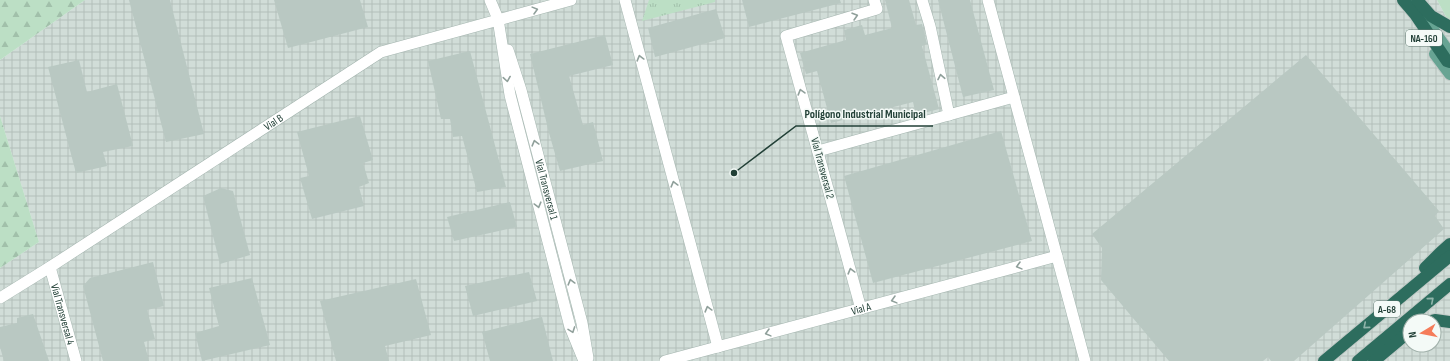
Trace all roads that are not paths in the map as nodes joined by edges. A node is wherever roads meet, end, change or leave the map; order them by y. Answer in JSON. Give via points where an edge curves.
{"nodes":[{"id":1,"x":490,"y":0,"type":"edge"},
{"id":2,"x":495,"y":0,"type":"edge"},
{"id":3,"x":571,"y":0,"type":"edge"},
{"id":4,"x":625,"y":0,"type":"edge"},
{"id":5,"x":874,"y":0,"type":"edge"},
{"id":6,"x":922,"y":0,"type":"edge"},
{"id":7,"x":988,"y":0,"type":"edge"},
{"id":8,"x":1403,"y":0,"type":"edge"},
{"id":9,"x":1411,"y":0,"type":"edge"},
{"id":10,"x":1417,"y":0,"type":"edge"},
{"id":11,"x":498,"y":19,"type":"junction"},
{"id":12,"x":1450,"y":27,"type":"edge"},
{"id":13,"x":1450,"y":54,"type":"edge"},
{"id":14,"x":1450,"y":62,"type":"edge"},
{"id":15,"x":1450,"y":74,"type":"edge"},
{"id":16,"x":1014,"y":97,"type":"junction"},
{"id":17,"x":949,"y":115,"type":"junction"},
{"id":18,"x":818,"y":151,"type":"junction"},
{"id":19,"x":1450,"y":244,"type":"edge"},
{"id":20,"x":1057,"y":256,"type":"junction"},
{"id":21,"x":1450,"y":256,"type":"edge"},
{"id":22,"x":50,"y":267,"type":"junction"},
{"id":23,"x":1450,"y":284,"type":"edge"},
{"id":24,"x":0,"y":298,"type":"edge"},
{"id":25,"x":1392,"y":305,"type":"junction"},
{"id":26,"x":861,"y":309,"type":"junction"},
{"id":27,"x":1402,"y":338,"type":"edge"},
{"id":28,"x":718,"y":347,"type":"junction"},
{"id":29,"x":76,"y":361,"type":"edge"},
{"id":30,"x":584,"y":361,"type":"edge"},
{"id":31,"x":588,"y":361,"type":"edge"},
{"id":32,"x":665,"y":361,"type":"edge"},
{"id":33,"x":1085,"y":361,"type":"edge"},
{"id":34,"x":1324,"y":361,"type":"edge"},
{"id":35,"x":1358,"y":361,"type":"edge"},
{"id":36,"x":1374,"y":361,"type":"edge"}],
"edges":[{"from":1,"to":11,"type":"street","name":"Vial Transversal 1"},
{"from":2,"to":11,"type":"street","name":"Vial Transversal 1"},
{"from":11,"to":3,"type":"street","name":"Vial B","one_way":true},
{"from":28,"to":4,"type":"street","one_way":true},
{"from":18,"to":5,"type":"street","name":"Vial Transversal 2","one_way":true,"via":[[786,36],[877,9]]},
{"from":17,"to":6,"type":"street","one_way":true},
{"from":7,"to":16,"type":"street"},
{"from":8,"to":14,"type":"highway"},
{"from":8,"to":15,"type":"main road","number":"NA-160","via":[[1416,26]]},
{"from":9,"to":13,"type":"main road","number":"NA-160"},
{"from":10,"to":12,"type":"highway","via":[[1431,16]]},
{"from":11,"to":22,"type":"street","name":"Vial B","via":[[380,52]]},
{"from":11,"to":30,"type":"street","name":"Vial Transversal 1","one_way":true,"via":[[510,95],[570,327]]},
{"from":31,"to":11,"type":"street","name":"Vial Transversal 1","one_way":true,"via":[[582,323],[525,105]]},
{"from":16,"to":17,"type":"street"},
{"from":16,"to":20,"type":"street"},
{"from":17,"to":18,"type":"street"},
{"from":26,"to":18,"type":"street","name":"Vial Transversal 2","one_way":true},
{"from":19,"to":25,"type":"highway"},
{"from":20,"to":26,"type":"street","name":"Vial A","one_way":true},
{"from":20,"to":33,"type":"street"},
{"from":21,"to":25,"type":"highway","number":"A-68"},
{"from":22,"to":24,"type":"street","name":"Vial B"},
{"from":22,"to":29,"type":"street","name":"Vial Transversal 4"},
{"from":35,"to":23,"type":"highway","number":"A-68","one_way":true},
{"from":25,"to":34,"type":"highway","number":"A-68","one_way":true},
{"from":26,"to":28,"type":"street","name":"Vial A","one_way":true},
{"from":27,"to":36,"type":"highway"},
{"from":28,"to":32,"type":"street","name":"Vial A"}]}
